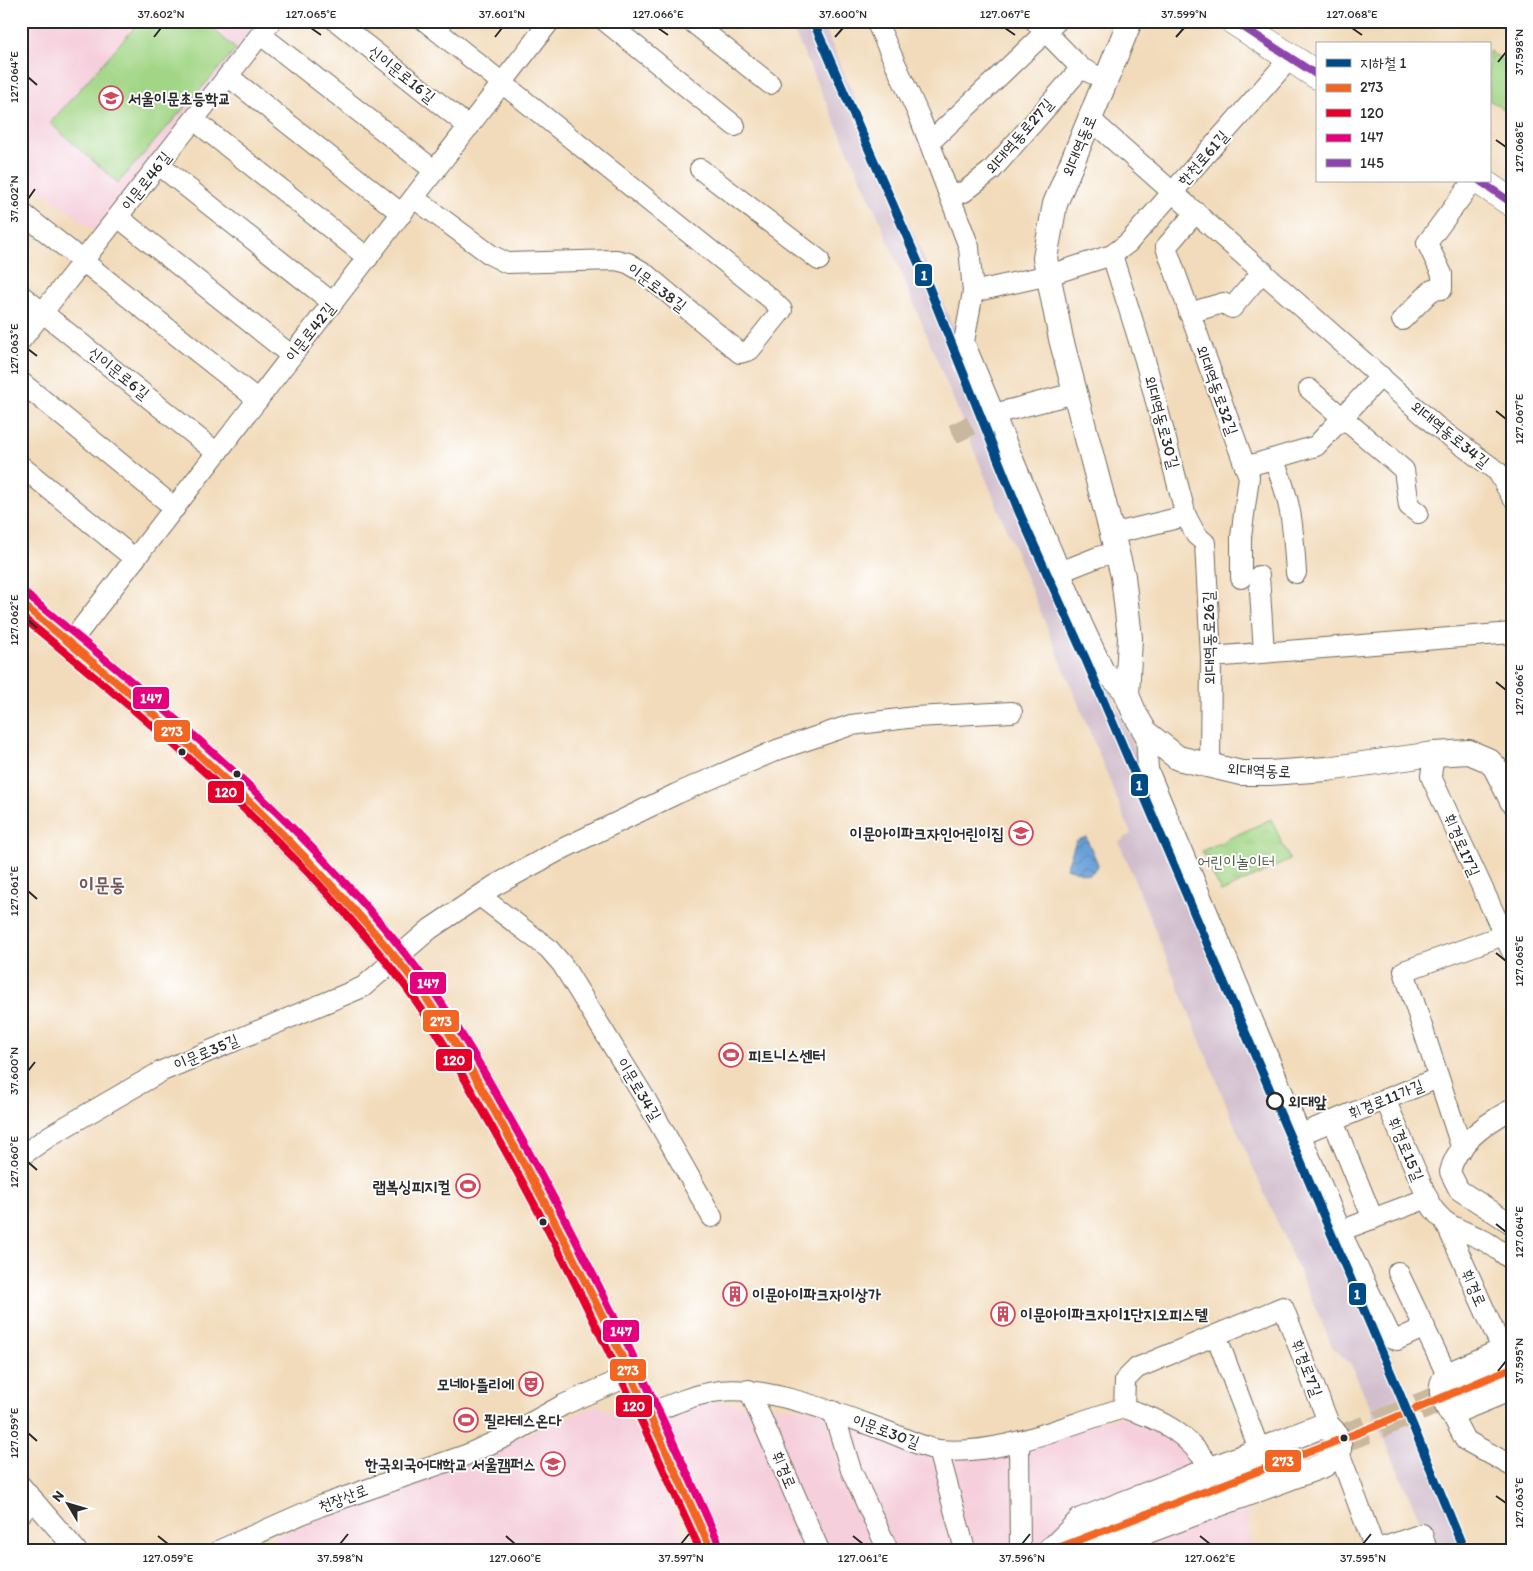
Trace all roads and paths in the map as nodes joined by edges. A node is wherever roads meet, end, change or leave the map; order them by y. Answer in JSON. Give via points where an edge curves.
{"nodes":[{"id":1,"x":336,"y":21,"type":"edge"},
{"id":2,"x":425,"y":21,"type":"edge"},
{"id":3,"x":550,"y":21,"type":"edge"},
{"id":4,"x":605,"y":21,"type":"edge"},
{"id":5,"x":691,"y":21,"type":"edge"},
{"id":6,"x":876,"y":21,"type":"edge"},
{"id":7,"x":1130,"y":21,"type":"edge"},
{"id":8,"x":1234,"y":21,"type":"edge"},
{"id":9,"x":1046,"y":25,"type":"edge"},
{"id":10,"x":266,"y":28,"type":"edge"},
{"id":11,"x":1290,"y":57,"type":"junction"},
{"id":12,"x":1081,"y":68,"type":"junction"},
{"id":13,"x":1316,"y":74,"type":"edge"},
{"id":14,"x":228,"y":76,"type":"junction"},
{"id":15,"x":1106,"y":81,"type":"junction"},
{"id":16,"x":503,"y":82,"type":"junction"},
{"id":17,"x":770,"y":84,"type":"dead end"},
{"id":18,"x":1090,"y":119,"type":"junction"},
{"id":19,"x":194,"y":120,"type":"junction"},
{"id":20,"x":735,"y":126,"type":"dead end"},
{"id":21,"x":469,"y":127,"type":"junction"},
{"id":22,"x":930,"y":142,"type":"junction"},
{"id":23,"x":159,"y":165,"type":"junction"},
{"id":24,"x":700,"y":169,"type":"dead end"},
{"id":25,"x":435,"y":171,"type":"junction"},
{"id":26,"x":1472,"y":182,"type":"edge"},
{"id":27,"x":1481,"y":182,"type":"edge"},
{"id":28,"x":1174,"y":192,"type":"junction"},
{"id":29,"x":950,"y":194,"type":"junction"},
{"id":30,"x":1512,"y":203,"type":"edge"},
{"id":31,"x":408,"y":206,"type":"junction"},
{"id":32,"x":21,"y":212,"type":"edge"},
{"id":33,"x":1196,"y":212,"type":"junction"},
{"id":34,"x":118,"y":217,"type":"junction"},
{"id":35,"x":1112,"y":255,"type":"junction"},
{"id":36,"x":368,"y":258,"type":"junction"},
{"id":37,"x":84,"y":260,"type":"junction"},
{"id":38,"x":819,"y":260,"type":"dead end"},
{"id":39,"x":1263,"y":272,"type":"junction"},
{"id":40,"x":1049,"y":274,"type":"junction"},
{"id":41,"x":973,"y":292,"type":"junction"},
{"id":42,"x":21,"y":294,"type":"edge"},
{"id":43,"x":333,"y":303,"type":"junction"},
{"id":44,"x":44,"y":312,"type":"junction"},
{"id":45,"x":1190,"y":313,"type":"junction"},
{"id":46,"x":1402,"y":320,"type":"dead end"},
{"id":47,"x":21,"y":340,"type":"edge"},
{"id":48,"x":292,"y":356,"type":"junction"},
{"id":49,"x":1381,"y":376,"type":"junction"},
{"id":50,"x":21,"y":382,"type":"edge"},
{"id":51,"x":1309,"y":389,"type":"dead end"},
{"id":52,"x":1075,"y":393,"type":"junction"},
{"id":53,"x":258,"y":400,"type":"junction"},
{"id":54,"x":994,"y":414,"type":"junction"},
{"id":55,"x":1342,"y":418,"type":"junction"},
{"id":56,"x":217,"y":453,"type":"junction"},
{"id":57,"x":1273,"y":459,"type":"junction"},
{"id":58,"x":21,"y":466,"type":"edge"},
{"id":59,"x":1245,"y":467,"type":"junction"},
{"id":60,"x":1512,"y":497,"type":"edge"},
{"id":61,"x":175,"y":508,"type":"junction"},
{"id":62,"x":1418,"y":513,"type":"dead end"},
{"id":63,"x":1186,"y":516,"type":"junction"},
{"id":64,"x":1114,"y":543,"type":"junction"},
{"id":65,"x":135,"y":559,"type":"junction"},
{"id":66,"x":1060,"y":572,"type":"junction"},
{"id":67,"x":1296,"y":573,"type":"dead end"},
{"id":68,"x":21,"y":603,"type":"edge"},
{"id":69,"x":1512,"y":634,"type":"edge"},
{"id":70,"x":70,"y":643,"type":"junction"},
{"id":71,"x":1264,"y":652,"type":"junction"},
{"id":72,"x":1211,"y":657,"type":"junction"},
{"id":73,"x":1127,"y":695,"type":"junction"},
{"id":74,"x":1012,"y":712,"type":"dead end"},
{"id":75,"x":1146,"y":733,"type":"junction"},
{"id":76,"x":1434,"y":754,"type":"junction"},
{"id":77,"x":1210,"y":766,"type":"junction"},
{"id":78,"x":1512,"y":801,"type":"edge"},
{"id":79,"x":480,"y":896,"type":"junction"},
{"id":80,"x":1509,"y":939,"type":"edge"},
{"id":81,"x":395,"y":958,"type":"junction"},
{"id":82,"x":1404,"y":971,"type":"joint"},
{"id":83,"x":1438,"y":1078,"type":"junction"},
{"id":84,"x":1385,"y":1099,"type":"junction"},
{"id":85,"x":1512,"y":1109,"type":"edge"},
{"id":86,"x":1333,"y":1121,"type":"junction"},
{"id":87,"x":1300,"y":1134,"type":"junction"},
{"id":88,"x":1462,"y":1149,"type":"junction"},
{"id":89,"x":21,"y":1156,"type":"edge"},
{"id":90,"x":1428,"y":1198,"type":"junction"},
{"id":91,"x":712,"y":1217,"type":"dead end"},
{"id":92,"x":1373,"y":1219,"type":"junction"},
{"id":93,"x":1446,"y":1224,"type":"junction"},
{"id":94,"x":1512,"y":1224,"type":"edge"},
{"id":95,"x":1340,"y":1231,"type":"junction"},
{"id":96,"x":1512,"y":1260,"type":"edge"},
{"id":97,"x":1398,"y":1272,"type":"dead end"},
{"id":98,"x":1424,"y":1327,"type":"junction"},
{"id":99,"x":1216,"y":1335,"type":"junction"},
{"id":100,"x":1509,"y":1356,"type":"edge"},
{"id":101,"x":631,"y":1375,"type":"junction"},
{"id":102,"x":1456,"y":1381,"type":"junction"},
{"id":103,"x":1512,"y":1388,"type":"edge"},
{"id":104,"x":749,"y":1390,"type":"junction"},
{"id":105,"x":1124,"y":1408,"type":"junction"},
{"id":106,"x":833,"y":1411,"type":"junction"},
{"id":107,"x":1451,"y":1412,"type":"junction"},
{"id":108,"x":648,"y":1414,"type":"junction"},
{"id":109,"x":1331,"y":1428,"type":"junction"},
{"id":110,"x":1019,"y":1442,"type":"junction"},
{"id":111,"x":938,"y":1450,"type":"junction"},
{"id":112,"x":1338,"y":1452,"type":"junction"},
{"id":113,"x":1260,"y":1458,"type":"junction"},
{"id":114,"x":1512,"y":1466,"type":"edge"},
{"id":115,"x":1211,"y":1468,"type":"junction"},
{"id":116,"x":25,"y":1500,"type":"edge"},
{"id":117,"x":1133,"y":1543,"type":"edge"},
{"id":118,"x":76,"y":1550,"type":"edge"},
{"id":119,"x":220,"y":1550,"type":"edge"},
{"id":120,"x":711,"y":1550,"type":"edge"},
{"id":121,"x":819,"y":1550,"type":"edge"},
{"id":122,"x":888,"y":1550,"type":"edge"},
{"id":123,"x":965,"y":1550,"type":"edge"},
{"id":124,"x":1020,"y":1550,"type":"edge"},
{"id":125,"x":1052,"y":1550,"type":"edge"},
{"id":126,"x":1096,"y":1550,"type":"edge"},
{"id":127,"x":1428,"y":1550,"type":"edge"}],
"edges":[{"from":1,"to":21,"type":"street","name":"신이문로16길"},
{"from":2,"to":16,"type":"street"},
{"from":3,"to":16,"type":"street","name":"이문로42길"},
{"from":4,"to":20,"type":"street"},
{"from":5,"to":17,"type":"street"},
{"from":6,"to":22,"type":"street"},
{"from":7,"to":15,"type":"street","name":"외대역동로"},
{"from":8,"to":11,"type":"main road"},
{"from":9,"to":12,"type":"street"},
{"from":9,"to":22,"type":"street"},
{"from":10,"to":14,"type":"street","name":"이문로46길"},
{"from":10,"to":25,"type":"street"},
{"from":11,"to":13,"type":"main road"},
{"from":11,"to":28,"type":"street","name":"한천로61길"},
{"from":12,"to":15,"type":"street"},
{"from":12,"to":29,"type":"street","name":"외대역동로27길","via":[[992,170],[964,192]]},
{"from":14,"to":19,"type":"street","name":"이문로46길"},
{"from":14,"to":31,"type":"street"},
{"from":15,"to":18,"type":"street","name":"외대역동로"},
{"from":16,"to":21,"type":"street","name":"이문로42길"},
{"from":16,"to":31,"type":"street","name":"이문로38길","via":[[782,310],[750,350],[740,353],[628,263],[616,260],[507,263]]},
{"from":18,"to":28,"type":"street","name":"외대역동로34길"},
{"from":18,"to":40,"type":"street","name":"외대역동로","via":[[1055,204],[1045,258]]},
{"from":19,"to":23,"type":"street","name":"이문로46길"},
{"from":19,"to":36,"type":"street"},
{"from":21,"to":25,"type":"street","name":"이문로42길"},
{"from":22,"to":29,"type":"street"},
{"from":23,"to":34,"type":"street","name":"이문로46길"},
{"from":23,"to":43,"type":"street"},
{"from":24,"to":38,"type":"street"},
{"from":25,"to":31,"type":"street","name":"이문로42길"},
{"from":26,"to":46,"type":"street","via":[[1427,243],[1442,274],[1442,289],[1432,290]]},
{"from":27,"to":30,"type":"main road"},
{"from":28,"to":33,"type":"street","name":"외대역동로34길"},
{"from":28,"to":35,"type":"street","name":"한천로61길","via":[[1128,243]]},
{"from":29,"to":41,"type":"street","via":[[969,247]]},
{"from":31,"to":36,"type":"street","name":"이문로42길"},
{"from":32,"to":37,"type":"street"},
{"from":33,"to":39,"type":"street","name":"외대역동로34길"},
{"from":33,"to":45,"type":"street","name":"외대역동로32길","via":[[1166,247]]},
{"from":34,"to":37,"type":"street","name":"이문로46길"},
{"from":34,"to":48,"type":"street"},
{"from":35,"to":40,"type":"street"},
{"from":35,"to":63,"type":"street","name":"외대역동로30길","via":[[1145,360]]},
{"from":36,"to":43,"type":"street","name":"이문로42길"},
{"from":37,"to":44,"type":"street","name":"이문로46길"},
{"from":37,"to":53,"type":"street"},
{"from":39,"to":45,"type":"street","via":[[1232,308],[1223,303]]},
{"from":39,"to":49,"type":"street","name":"외대역동로34길"},
{"from":40,"to":41,"type":"street"},
{"from":40,"to":52,"type":"street","name":"외대역동로"},
{"from":41,"to":54,"type":"street","via":[[964,342]]},
{"from":42,"to":44,"type":"street","name":"신이문로6길"},
{"from":43,"to":48,"type":"street","name":"이문로42길"},
{"from":44,"to":47,"type":"street","name":"이문로46길"},
{"from":44,"to":56,"type":"street","name":"신이문로6길"},
{"from":45,"to":59,"type":"street","name":"외대역동로32길"},
{"from":48,"to":53,"type":"street","name":"이문로42길"},
{"from":49,"to":55,"type":"street"},
{"from":49,"to":60,"type":"street","name":"외대역동로34길","via":[[1436,426],[1498,472]]},
{"from":50,"to":61,"type":"street"},
{"from":51,"to":55,"type":"street"},
{"from":52,"to":54,"type":"street"},
{"from":52,"to":64,"type":"street","name":"외대역동로"},
{"from":53,"to":56,"type":"street","name":"이문로42길"},
{"from":54,"to":66,"type":"street"},
{"from":55,"to":57,"type":"street","via":[[1316,446]]},
{"from":55,"to":62,"type":"street","via":[[1404,470],[1409,506]]},
{"from":56,"to":61,"type":"street","name":"이문로42길"},
{"from":57,"to":59,"type":"street"},
{"from":57,"to":67,"type":"street","via":[[1291,508]]},
{"from":58,"to":65,"type":"street"},
{"from":59,"to":71,"type":"street","name":"외대역동로32길","via":[[1249,477],[1241,537]]},
{"from":61,"to":65,"type":"street","name":"이문로42길"},
{"from":63,"to":64,"type":"street"},
{"from":63,"to":72,"type":"street","name":"외대역동로26길","via":[[1196,535],[1205,543]]},
{"from":64,"to":66,"type":"street","via":[[1098,556]]},
{"from":64,"to":73,"type":"street","name":"외대역동로","via":[[1123,576],[1130,638]]},
{"from":65,"to":70,"type":"street","name":"이문로42길"},
{"from":66,"to":73,"type":"street","via":[[1104,671]]},
{"from":68,"to":70,"type":"main road"},
{"from":69,"to":71,"type":"street"},
{"from":70,"to":81,"type":"main road","via":[[236,788],[338,892]]},
{"from":71,"to":72,"type":"street"},
{"from":72,"to":77,"type":"street","name":"외대역동로26길"},
{"from":73,"to":75,"type":"street","name":"외대역동로"},
{"from":74,"to":79,"type":"street","name":"이문로35길","via":[[915,717],[851,726],[811,738],[622,818]]},
{"from":75,"to":77,"type":"street","name":"외대역동로","via":[[1178,758]]},
{"from":75,"to":87,"type":"street","via":[[1148,770]]},
{"from":76,"to":77,"type":"street","name":"외대역동로","via":[[1304,772],[1241,772]]},
{"from":76,"to":78,"type":"street","name":"외대역동로","via":[[1465,752],[1483,757],[1494,768]]},
{"from":76,"to":80,"type":"street","name":"휘경로17길","via":[[1431,776]]},
{"from":79,"to":81,"type":"street","name":"이문로35길","via":[[430,929]]},
{"from":79,"to":91,"type":"street","name":"이문로34길","via":[[548,948],[562,964],[646,1100]]},
{"from":80,"to":82,"type":"street","name":"휘경로17길"},
{"from":81,"to":89,"type":"street","name":"이문로35길","via":[[378,977],[363,987],[162,1071]]},
{"from":81,"to":101,"type":"main road","via":[[430,1004],[533,1178]]},
{"from":82,"to":83,"type":"street","name":"휘경로11가길"},
{"from":83,"to":84,"type":"street","name":"휘경로11가길"},
{"from":83,"to":88,"type":"street","name":"휘경로11가길"},
{"from":84,"to":86,"type":"street","name":"휘경로11가길"},
{"from":84,"to":90,"type":"street","name":"휘경로15길"},
{"from":85,"to":88,"type":"street","via":[[1484,1126]]},
{"from":86,"to":87,"type":"street","name":"휘경로11가길"},
{"from":86,"to":92,"type":"street","name":"휘경로11가길"},
{"from":87,"to":95,"type":"street"},
{"from":88,"to":94,"type":"street","via":[[1450,1172],[1459,1190]]},
{"from":90,"to":92,"type":"street","name":"휘경로15길"},
{"from":90,"to":93,"type":"street","name":"휘경로15길"},
{"from":92,"to":95,"type":"street","name":"휘경로15길"},
{"from":93,"to":96,"type":"street","via":[[1485,1241]]},
{"from":93,"to":100,"type":"street","name":"휘경로"},
{"from":95,"to":98,"type":"street","via":[[1392,1339],[1397,1340]]},
{"from":97,"to":98,"type":"street"},
{"from":98,"to":102,"type":"street"},
{"from":99,"to":105,"type":"street","via":[[1133,1371],[1125,1380]]},
{"from":99,"to":109,"type":"street","name":"휘경로7길","via":[[1283,1307]]},
{"from":99,"to":113,"type":"street"},
{"from":100,"to":102,"type":"main road","name":"휘경로"},
{"from":101,"to":108,"type":"main road"},
{"from":101,"to":119,"type":"street","name":"천장산로","via":[[555,1409],[466,1455],[320,1506]]},
{"from":102,"to":107,"type":"street","via":[[1442,1383],[1440,1390]]},
{"from":103,"to":107,"type":"street"},
{"from":104,"to":106,"type":"street","name":"이문로30길"},
{"from":104,"to":108,"type":"street","name":"이문로30길","via":[[714,1391],[682,1399]]},
{"from":104,"to":121,"type":"street","name":"휘경로"},
{"from":105,"to":110,"type":"street","name":"이문로30길"},
{"from":105,"to":115,"type":"street","via":[[1166,1423],[1193,1446]]},
{"from":106,"to":111,"type":"street","name":"이문로30길"},
{"from":106,"to":122,"type":"street","via":[[851,1470]]},
{"from":107,"to":114,"type":"street","via":[[1465,1440]]},
{"from":108,"to":120,"type":"main road"},
{"from":109,"to":112,"type":"street","via":[[1338,1440]]},
{"from":109,"to":113,"type":"street","via":[[1319,1427]]},
{"from":110,"to":111,"type":"street","name":"이문로30길","via":[[992,1448]]},
{"from":110,"to":124,"type":"street"},
{"from":111,"to":123,"type":"street"},
{"from":112,"to":117,"type":"street","via":[[1324,1464]]},
{"from":112,"to":127,"type":"street","via":[[1373,1544],[1382,1548],[1422,1534]]},
{"from":113,"to":115,"type":"street"},
{"from":113,"to":125,"type":"main road"},
{"from":115,"to":125,"type":"street","via":[[1081,1520]]},
{"from":116,"to":118,"type":"street"},
{"from":117,"to":126,"type":"street"}]}
